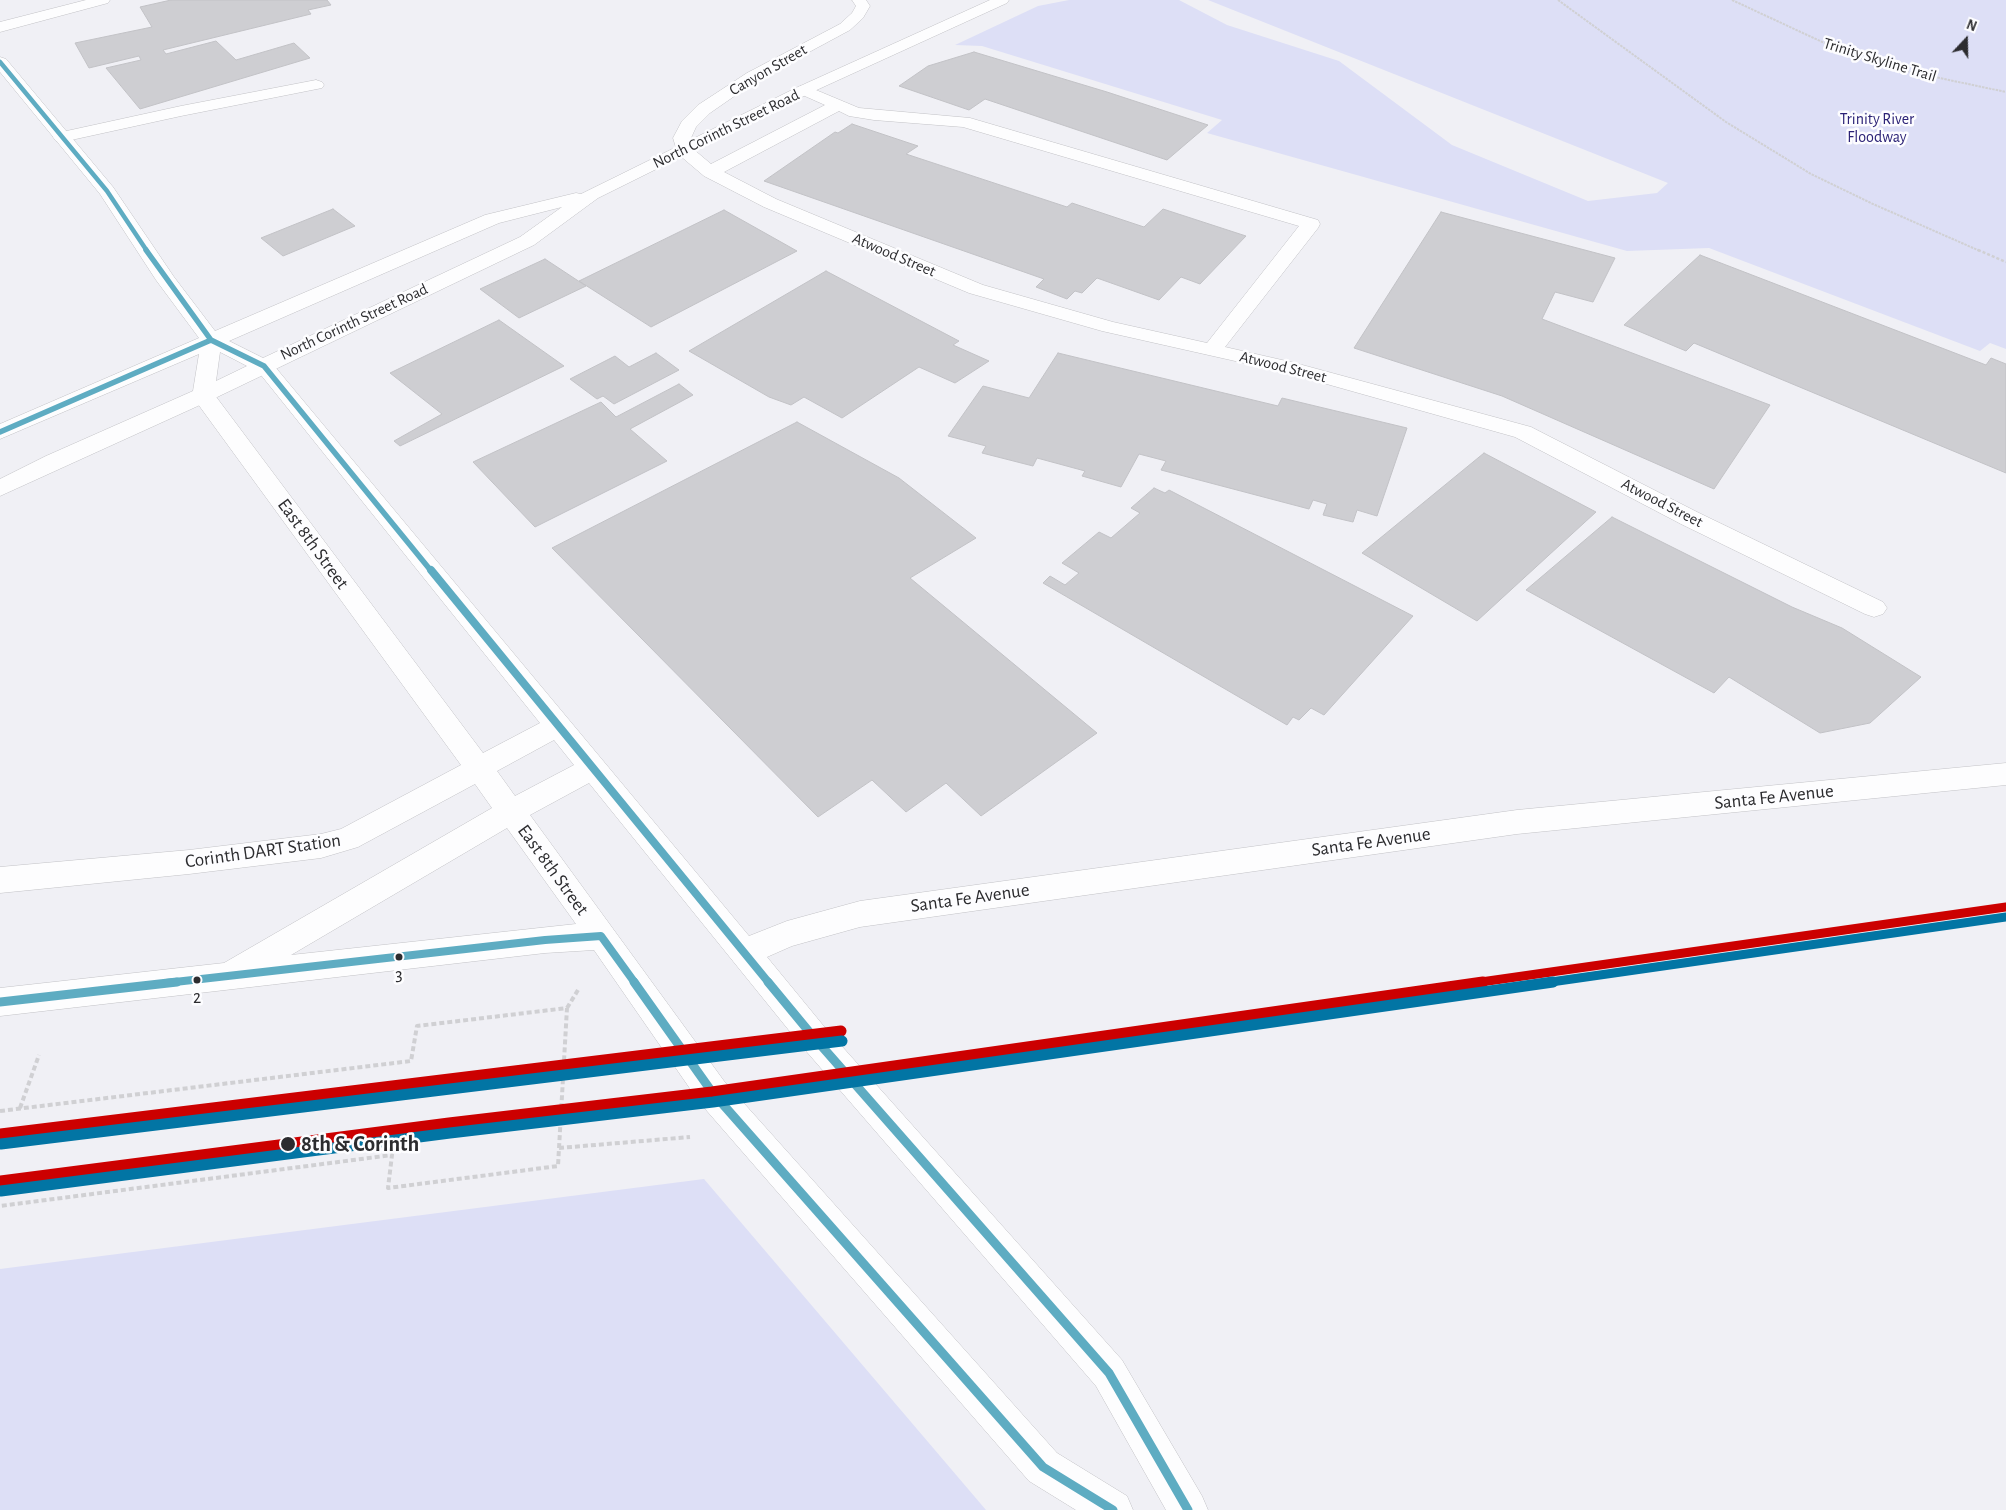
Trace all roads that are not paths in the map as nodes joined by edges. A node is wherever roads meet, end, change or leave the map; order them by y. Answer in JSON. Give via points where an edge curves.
{"nodes":[{"id":1,"x":103,"y":0,"type":"edge"},
{"id":2,"x":859,"y":0,"type":"edge"},
{"id":3,"x":1002,"y":0,"type":"edge"},
{"id":4,"x":0,"y":28,"type":"edge"},
{"id":5,"x":0,"y":62,"type":"edge"},
{"id":6,"x":316,"y":85,"type":"dead end"},
{"id":7,"x":804,"y":90,"type":"junction"},
{"id":8,"x":838,"y":105,"type":"junction"},
{"id":9,"x":62,"y":137,"type":"junction"},
{"id":10,"x":684,"y":150,"type":"junction"},
{"id":11,"x":710,"y":172,"type":"junction"},
{"id":12,"x":592,"y":194,"type":"junction"},
{"id":13,"x":210,"y":340,"type":"junction"},
{"id":14,"x":1212,"y":350,"type":"junction"},
{"id":15,"x":264,"y":366,"type":"junction"},
{"id":16,"x":203,"y":395,"type":"junction"},
{"id":17,"x":0,"y":432,"type":"edge"},
{"id":18,"x":0,"y":488,"type":"edge"},
{"id":19,"x":1874,"y":608,"type":"dead end"},
{"id":20,"x":558,"y":725,"type":"junction"},
{"id":21,"x":478,"y":768,"type":"junction"},
{"id":22,"x":593,"y":768,"type":"junction"},
{"id":23,"x":2006,"y":774,"type":"edge"},
{"id":24,"x":510,"y":812,"type":"junction"},
{"id":25,"x":0,"y":880,"type":"edge"},
{"id":26,"x":601,"y":936,"type":"junction"},
{"id":27,"x":744,"y":952,"type":"junction"},
{"id":28,"x":228,"y":976,"type":"junction"},
{"id":29,"x":0,"y":1002,"type":"edge"},
{"id":30,"x":1113,"y":1510,"type":"edge"},
{"id":31,"x":1188,"y":1510,"type":"edge"}],
"edges":[{"from":1,"to":4,"type":"street"},
{"from":2,"to":10,"type":"street","name":"Canyon Street","via":[[863,6],[845,27],[752,76],[704,109],[688,125],[682,138]]},
{"from":3,"to":7,"type":"street","name":"North Corinth Street Road"},
{"from":5,"to":9,"type":"street"},
{"from":6,"to":9,"type":"street"},
{"from":7,"to":8,"type":"street"},
{"from":7,"to":10,"type":"street","name":"North Corinth Street Road"},
{"from":8,"to":11,"type":"street"},
{"from":8,"to":14,"type":"street","via":[[874,115],[964,122],[1311,224]]},
{"from":9,"to":13,"type":"street","via":[[107,191]]},
{"from":10,"to":11,"type":"street","name":"Atwood Street"},
{"from":10,"to":12,"type":"street","name":"North Corinth Street Road"},
{"from":11,"to":14,"type":"street","name":"Atwood Street","via":[[770,202],[976,290],[1109,327]]},
{"from":12,"to":13,"type":"street","name":"North Corinth Street Road","via":[[492,220]]},
{"from":12,"to":15,"type":"street","name":"North Corinth Street Road","via":[[526,241]]},
{"from":13,"to":15,"type":"street"},
{"from":13,"to":16,"type":"street"},
{"from":13,"to":17,"type":"street","name":"North Corinth Street Road"},
{"from":14,"to":19,"type":"street","name":"Atwood Street","via":[[1288,367],[1523,432]]},
{"from":15,"to":16,"type":"street","name":"North Corinth Street Road"},
{"from":15,"to":20,"type":"street"},
{"from":16,"to":18,"type":"street","name":"North Corinth Street Road"},
{"from":16,"to":21,"type":"street","name":"East 8th Street"},
{"from":20,"to":21,"type":"street","name":"Corinth DART Station"},
{"from":20,"to":22,"type":"street"},
{"from":21,"to":24,"type":"street","name":"East 8th Street"},
{"from":21,"to":25,"type":"street","name":"Corinth DART Station","via":[[371,828],[322,846]]},
{"from":22,"to":24,"type":"street"},
{"from":22,"to":27,"type":"street"},
{"from":23,"to":27,"type":"street","name":"Santa Fe Avenue","via":[[1517,822],[870,913],[786,934]]},
{"from":24,"to":26,"type":"street","name":"East 8th Street"},
{"from":24,"to":28,"type":"street"},
{"from":26,"to":28,"type":"street"},
{"from":26,"to":30,"type":"street","name":"East 8th Street","via":[[712,1092],[1043,1467]]},
{"from":27,"to":31,"type":"street","via":[[811,1034],[1109,1372]]},
{"from":28,"to":29,"type":"street"}]}
